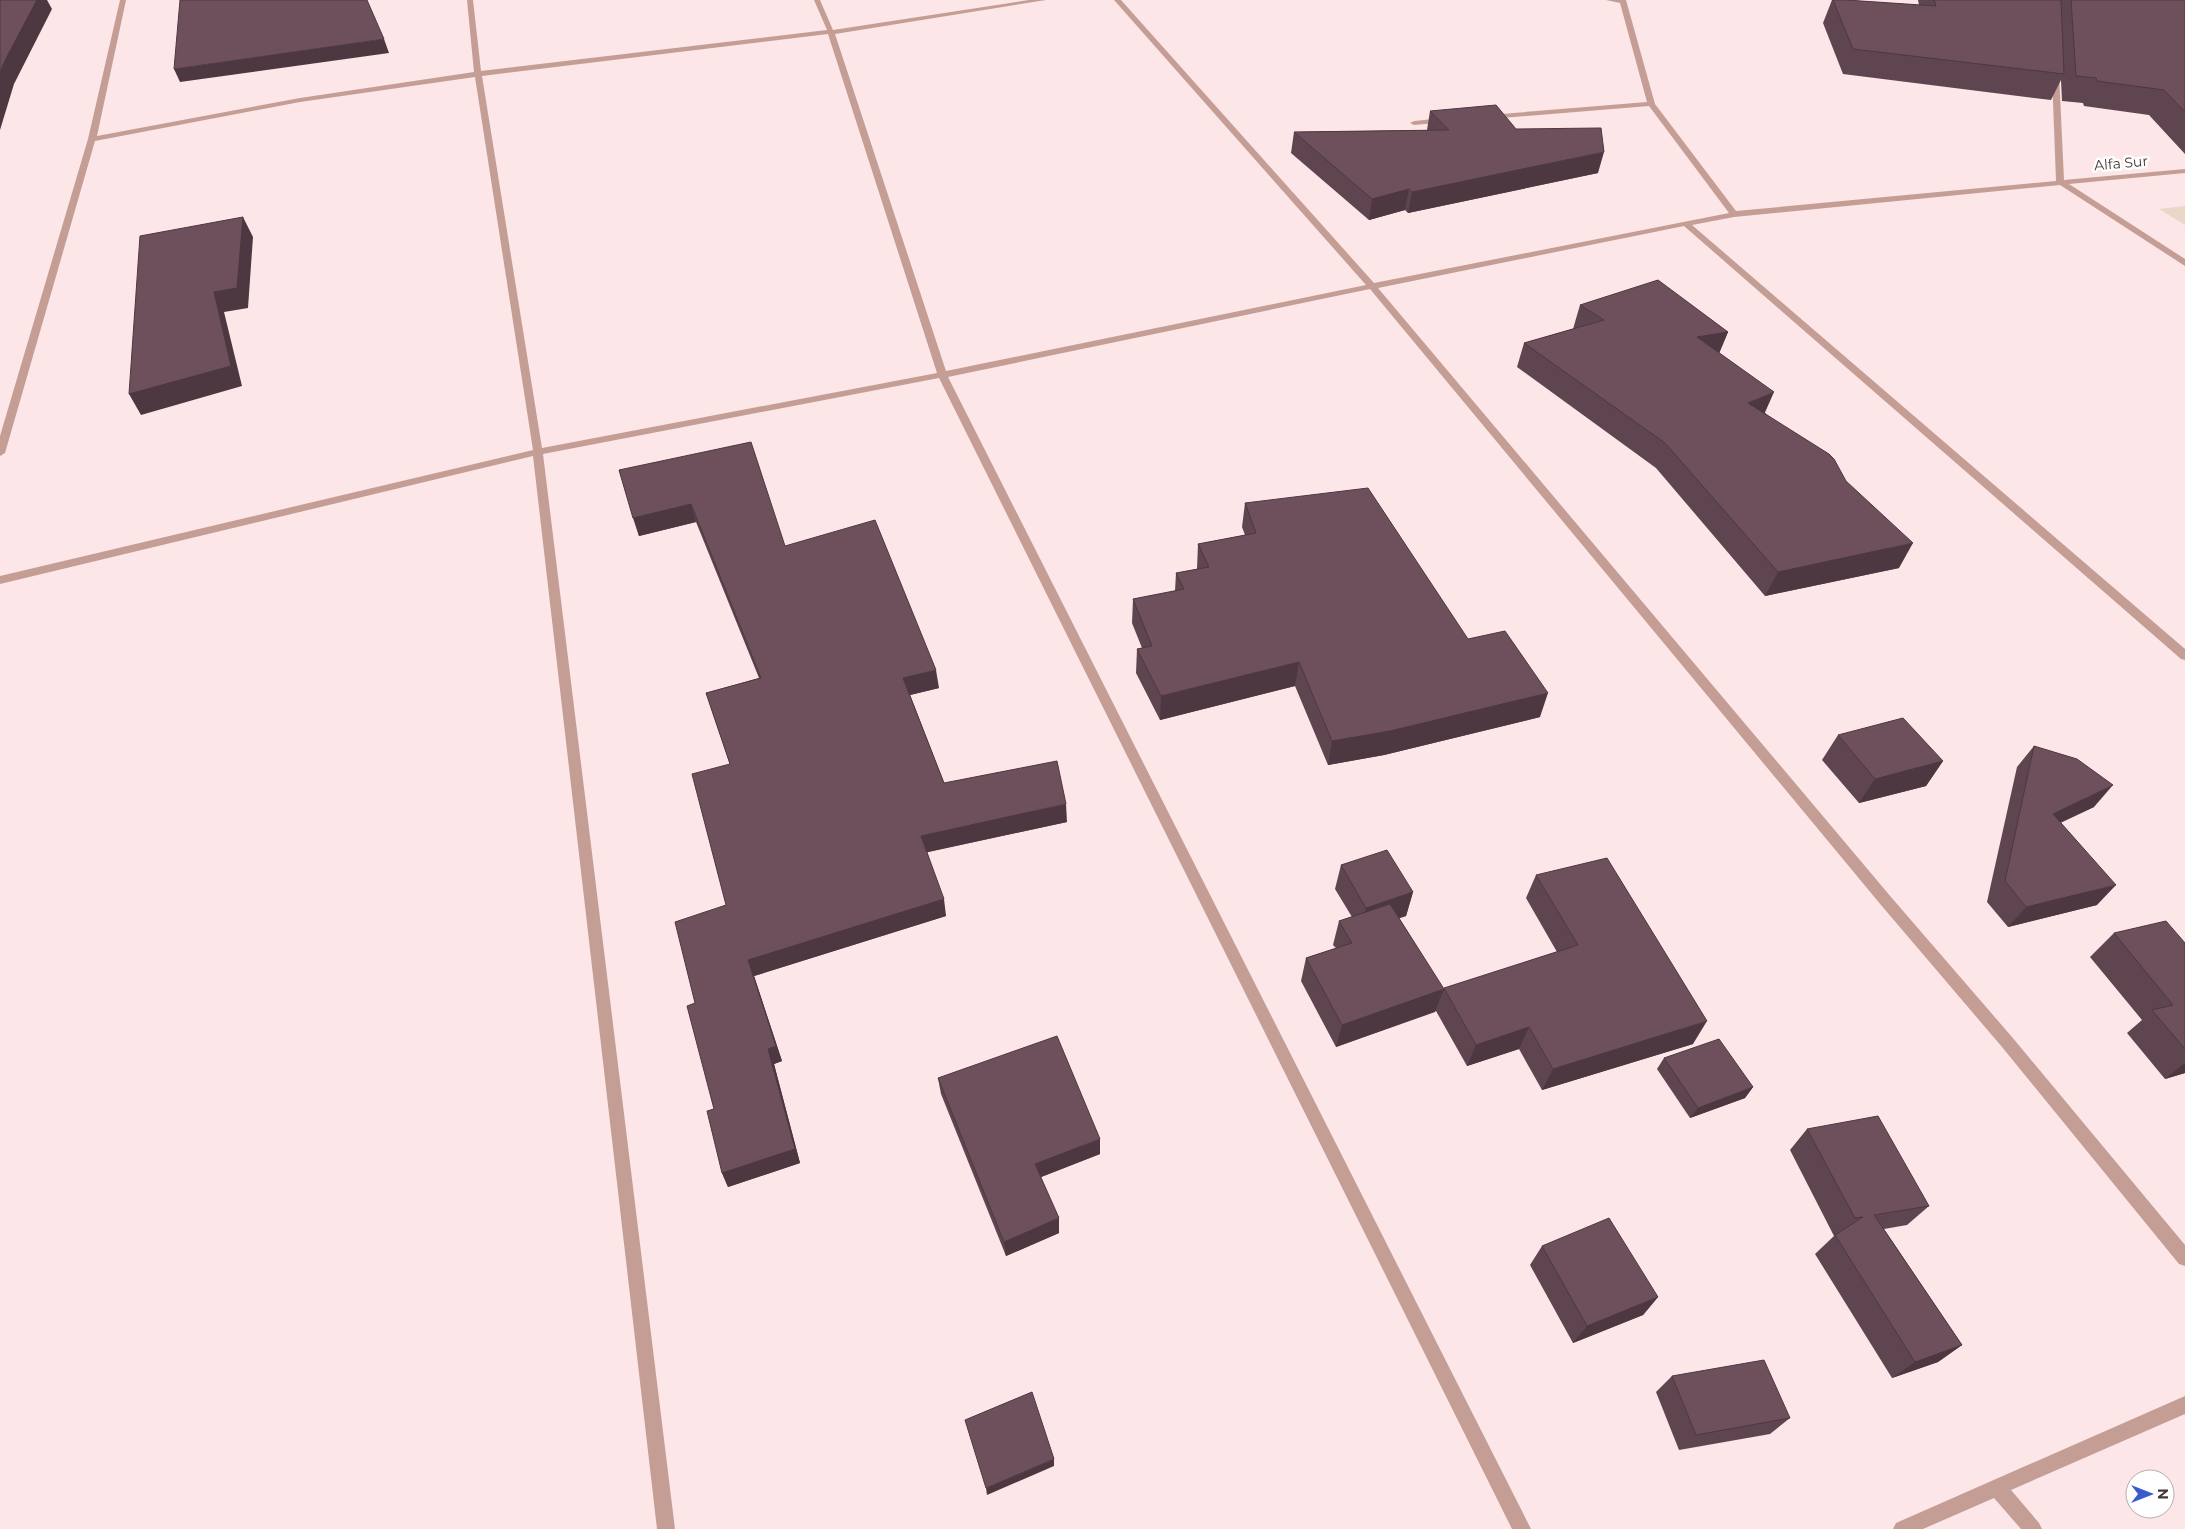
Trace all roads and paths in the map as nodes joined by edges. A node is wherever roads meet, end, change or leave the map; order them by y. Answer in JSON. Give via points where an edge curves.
{"nodes":[{"id":1,"x":123,"y":0,"type":"edge"},
{"id":2,"x":470,"y":0,"type":"edge"},
{"id":3,"x":816,"y":0,"type":"edge"},
{"id":4,"x":1043,"y":0,"type":"edge"},
{"id":5,"x":1117,"y":0,"type":"edge"},
{"id":6,"x":1609,"y":0,"type":"edge"},
{"id":7,"x":1624,"y":0,"type":"edge"},
{"id":8,"x":831,"y":32,"type":"junction"},
{"id":9,"x":2055,"y":67,"type":"edge"},
{"id":10,"x":478,"y":74,"type":"junction"},
{"id":11,"x":1651,"y":104,"type":"junction"},
{"id":12,"x":1484,"y":117,"type":"edge"},
{"id":13,"x":1454,"y":120,"type":"edge"},
{"id":14,"x":1414,"y":123,"type":"dead end"},
{"id":15,"x":92,"y":138,"type":"junction"},
{"id":16,"x":2185,"y":171,"type":"edge"},
{"id":17,"x":2060,"y":182,"type":"junction"},
{"id":18,"x":1734,"y":214,"type":"junction"},
{"id":19,"x":1685,"y":223,"type":"junction"},
{"id":20,"x":2185,"y":264,"type":"edge"},
{"id":21,"x":1372,"y":286,"type":"junction"},
{"id":22,"x":942,"y":376,"type":"junction"},
{"id":23,"x":0,"y":452,"type":"edge"},
{"id":24,"x":538,"y":452,"type":"junction"},
{"id":25,"x":0,"y":580,"type":"edge"},
{"id":26,"x":2185,"y":656,"type":"edge"},
{"id":27,"x":2185,"y":1258,"type":"edge"},
{"id":28,"x":2185,"y":1405,"type":"edge"},
{"id":29,"x":1997,"y":1487,"type":"junction"},
{"id":30,"x":666,"y":1529,"type":"edge"},
{"id":31,"x":1522,"y":1529,"type":"edge"},
{"id":32,"x":1902,"y":1529,"type":"edge"},
{"id":33,"x":2033,"y":1529,"type":"edge"}],
"edges":[{"from":1,"to":15,"type":"street"},
{"from":2,"to":10,"type":"street"},
{"from":3,"to":8,"type":"street"},
{"from":4,"to":8,"type":"street"},
{"from":5,"to":21,"type":"street"},
{"from":6,"to":7,"type":"street"},
{"from":7,"to":11,"type":"street"},
{"from":8,"to":10,"type":"street"},
{"from":8,"to":22,"type":"street"},
{"from":9,"to":17,"type":"street"},
{"from":10,"to":15,"type":"street","via":[[300,100]]},
{"from":10,"to":24,"type":"street"},
{"from":11,"to":12,"type":"street"},
{"from":11,"to":18,"type":"street"},
{"from":13,"to":14,"type":"street"},
{"from":15,"to":23,"type":"street"},
{"from":16,"to":17,"type":"street","name":"Alfa Sur"},
{"from":17,"to":18,"type":"street","name":"Alfa Sur"},
{"from":17,"to":20,"type":"street"},
{"from":18,"to":19,"type":"street","name":"Alfa Sur"},
{"from":19,"to":21,"type":"street","name":"Alfa Sur"},
{"from":19,"to":26,"type":"street"},
{"from":21,"to":22,"type":"street","name":"Alfa Sur"},
{"from":21,"to":27,"type":"street"},
{"from":22,"to":24,"type":"street","name":"Alfa Sur"},
{"from":22,"to":31,"type":"street"},
{"from":24,"to":25,"type":"street","name":"Alfa Sur"},
{"from":24,"to":30,"type":"street"},
{"from":28,"to":29,"type":"street"},
{"from":29,"to":32,"type":"street"},
{"from":29,"to":33,"type":"street"}]}
